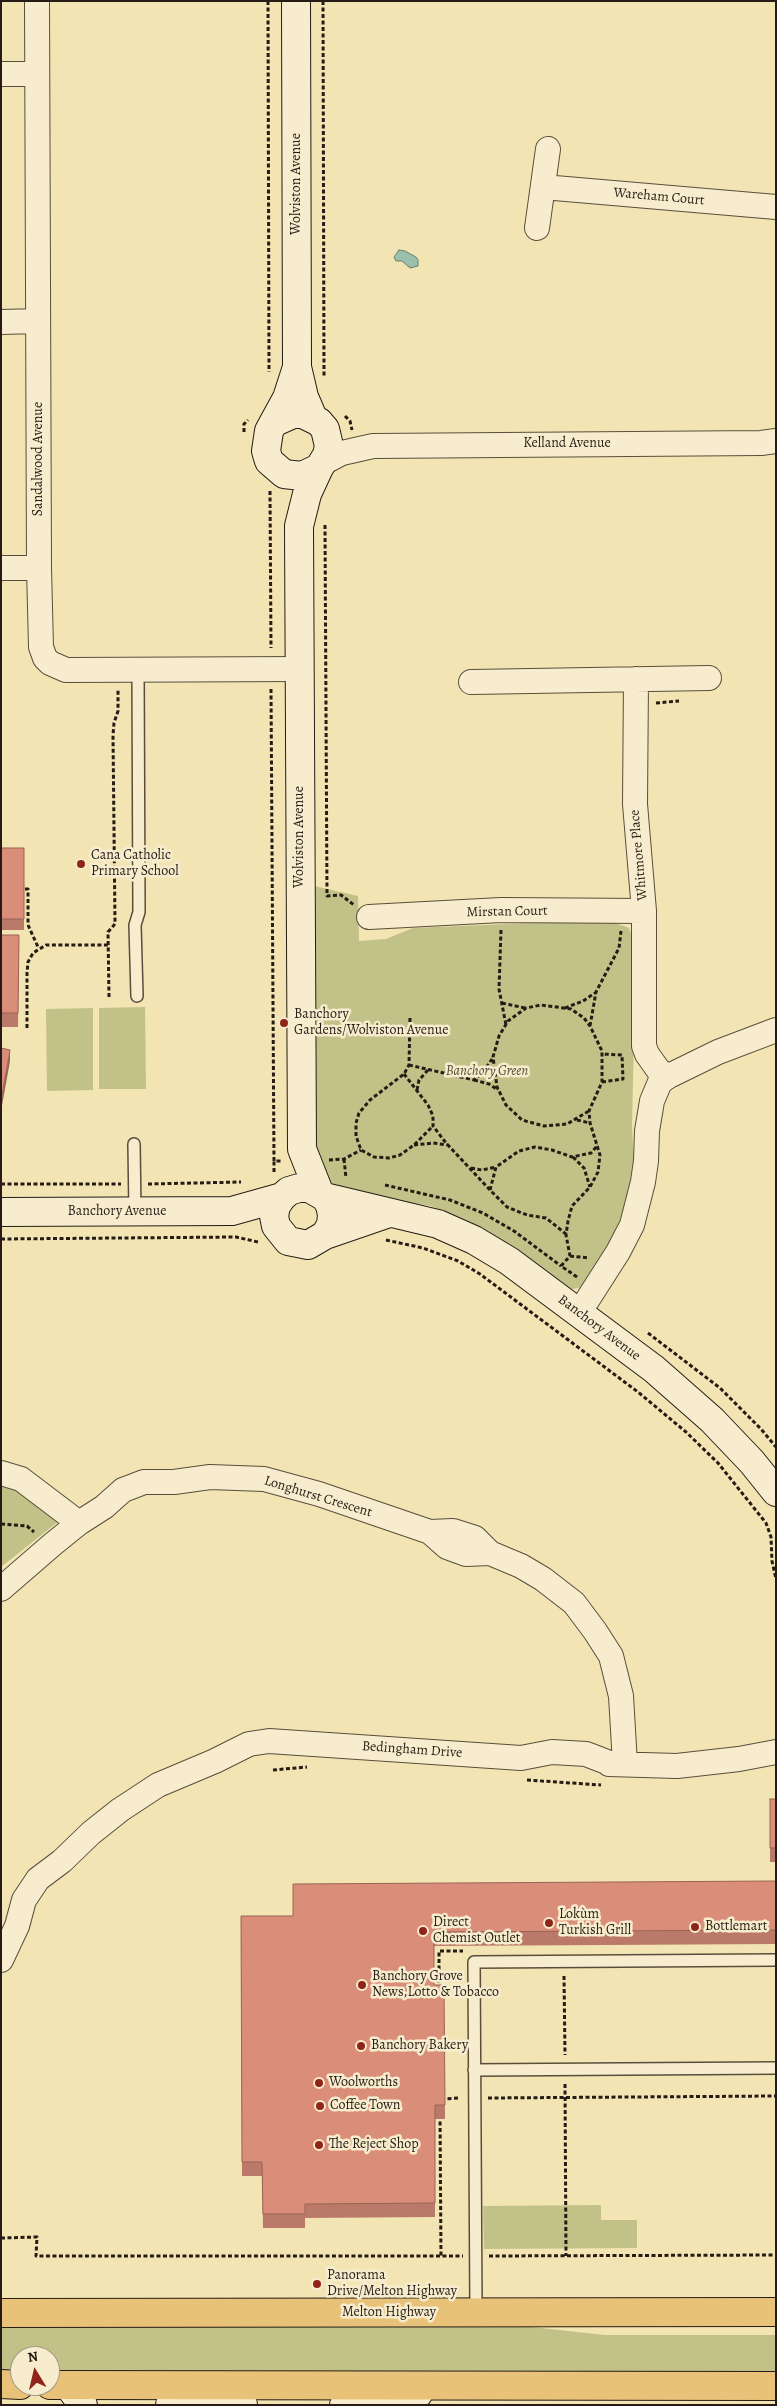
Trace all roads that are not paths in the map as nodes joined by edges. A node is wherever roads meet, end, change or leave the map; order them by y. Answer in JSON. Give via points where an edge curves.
{"nodes":[{"id":1,"x":37,"y":1,"type":"edge"},
{"id":2,"x":296,"y":1,"type":"edge"},
{"id":3,"x":1,"y":74,"type":"edge"},
{"id":4,"x":37,"y":74,"type":"junction"},
{"id":5,"x":548,"y":149,"type":"dead end"},
{"id":6,"x":543,"y":187,"type":"junction"},
{"id":7,"x":776,"y":207,"type":"edge"},
{"id":8,"x":537,"y":228,"type":"dead end"},
{"id":9,"x":1,"y":322,"type":"edge"},
{"id":10,"x":38,"y":322,"type":"junction"},
{"id":11,"x":298,"y":367,"type":"junction"},
{"id":12,"x":324,"y":417,"type":"junction"},
{"id":13,"x":263,"y":420,"type":"junction"},
{"id":14,"x":363,"y":443,"type":"junction"},
{"id":15,"x":771,"y":444,"type":"edge"},
{"id":16,"x":321,"y":465,"type":"junction"},
{"id":17,"x":270,"y":477,"type":"junction"},
{"id":18,"x":299,"y":526,"type":"junction"},
{"id":19,"x":1,"y":568,"type":"edge"},
{"id":20,"x":39,"y":568,"type":"junction"},
{"id":21,"x":138,"y":669,"type":"junction"},
{"id":22,"x":300,"y":669,"type":"junction"},
{"id":23,"x":709,"y":678,"type":"dead end"},
{"id":24,"x":636,"y":679,"type":"junction"},
{"id":25,"x":470,"y":682,"type":"dead end"},
{"id":26,"x":633,"y":912,"type":"junction"},
{"id":27,"x":369,"y":913,"type":"road end"},
{"id":28,"x":137,"y":996,"type":"dead end"},
{"id":29,"x":776,"y":1030,"type":"edge"},
{"id":30,"x":665,"y":1071,"type":"junction"},
{"id":31,"x":134,"y":1144,"type":"dead end"},
{"id":32,"x":302,"y":1157,"type":"junction"},
{"id":33,"x":322,"y":1194,"type":"junction"},
{"id":34,"x":283,"y":1196,"type":"junction"},
{"id":35,"x":232,"y":1211,"type":"junction"},
{"id":36,"x":1,"y":1212,"type":"edge"},
{"id":37,"x":136,"y":1212,"type":"junction"},
{"id":38,"x":389,"y":1213,"type":"junction"},
{"id":39,"x":326,"y":1235,"type":"junction"},
{"id":40,"x":273,"y":1240,"type":"junction"},
{"id":41,"x":579,"y":1313,"type":"junction"},
{"id":42,"x":1,"y":1473,"type":"edge"},
{"id":43,"x":776,"y":1492,"type":"edge"},
{"id":44,"x":80,"y":1523,"type":"junction"},
{"id":45,"x":1,"y":1589,"type":"edge"},
{"id":46,"x":776,"y":1752,"type":"edge"},
{"id":47,"x":619,"y":1764,"type":"junction"},
{"id":48,"x":1,"y":1960,"type":"edge"},
{"id":49,"x":774,"y":1960,"type":"dead end"},
{"id":50,"x":776,"y":2068,"type":"edge"},
{"id":51,"x":474,"y":2070,"type":"junction"},
{"id":52,"x":776,"y":2293,"type":"edge"},
{"id":53,"x":776,"y":2312,"type":"edge"},
{"id":54,"x":1,"y":2313,"type":"edge"},
{"id":55,"x":476,"y":2313,"type":"junction"},
{"id":56,"x":519,"y":2313,"type":"junction"},
{"id":57,"x":776,"y":2328,"type":"edge"},
{"id":58,"x":776,"y":2386,"type":"edge"},
{"id":59,"x":464,"y":2387,"type":"junction"},
{"id":60,"x":67,"y":2391,"type":"edge"},
{"id":61,"x":170,"y":2405,"type":"edge"},
{"id":62,"x":243,"y":2405,"type":"edge"},
{"id":63,"x":344,"y":2405,"type":"edge"}],
"edges":[{"from":1,"to":4,"type":"street","name":"Sandalwood Avenue"},
{"from":2,"to":11,"type":"street","name":"Wolviston Avenue"},
{"from":3,"to":4,"type":"street"},
{"from":4,"to":10,"type":"street","name":"Sandalwood Avenue"},
{"from":5,"to":6,"type":"street"},
{"from":6,"to":7,"type":"street","name":"Wareham Court"},
{"from":6,"to":8,"type":"street"},
{"from":9,"to":10,"type":"street"},
{"from":10,"to":20,"type":"street","name":"Sandalwood Avenue"},
{"from":11,"to":12,"type":"street","name":"Wolviston Avenue","via":[[304,397]]},
{"from":11,"to":13,"type":"street","name":"Wolviston Avenue","via":[[287,398]]},
{"from":12,"to":13,"type":"street","via":[[293,414]]},
{"from":12,"to":14,"type":"street","name":"Kelland Avenue","via":[[343,438]]},
{"from":12,"to":16,"type":"street","name":"Wolviston Avenue","via":[[329,446]]},
{"from":13,"to":17,"type":"street","name":"Wolviston Avenue","via":[[269,431],[266,446]]},
{"from":14,"to":15,"type":"street","name":"Kelland Avenue"},
{"from":14,"to":16,"type":"street","name":"Kelland Avenue"},
{"from":16,"to":17,"type":"street","via":[[302,476],[284,474]]},
{"from":16,"to":18,"type":"street","name":"Wolviston Avenue","via":[[307,494]]},
{"from":17,"to":18,"type":"street","name":"Wolviston Avenue"},
{"from":18,"to":22,"type":"street","name":"Wolviston Avenue"},
{"from":19,"to":20,"type":"street"},
{"from":20,"to":21,"type":"street","name":"Sandalwood Avenue","via":[[41,647],[45,658],[66,670]]},
{"from":21,"to":22,"type":"street","name":"Sandalwood Avenue"},
{"from":21,"to":28,"type":"lane"},
{"from":22,"to":32,"type":"street","name":"Wolviston Avenue"},
{"from":23,"to":24,"type":"street"},
{"from":24,"to":25,"type":"street"},
{"from":24,"to":26,"type":"street","name":"Whitmore Place"},
{"from":26,"to":27,"type":"street","name":"Mirstan Court"},
{"from":26,"to":30,"type":"street","name":"Whitmore Place","via":[[643,1030]]},
{"from":29,"to":30,"type":"street"},
{"from":30,"to":41,"type":"street","via":[[656,1090],[647,1131],[643,1182],[632,1225]]},
{"from":31,"to":37,"type":"lane"},
{"from":32,"to":33,"type":"street","name":"Wolviston Avenue"},
{"from":32,"to":34,"type":"street","name":"Wolviston Avenue"},
{"from":33,"to":34,"type":"street","via":[[309,1188],[299,1188]]},
{"from":33,"to":38,"type":"street","name":"Banchory Avenue"},
{"from":33,"to":39,"type":"street","via":[[332,1215]]},
{"from":34,"to":35,"type":"street","name":"Banchory Avenue"},
{"from":34,"to":40,"type":"street","via":[[276,1206]]},
{"from":35,"to":37,"type":"street","name":"Banchory Avenue"},
{"from":35,"to":40,"type":"street","name":"Banchory Avenue"},
{"from":36,"to":37,"type":"street","name":"Banchory Avenue"},
{"from":38,"to":39,"type":"street"},
{"from":38,"to":41,"type":"street","name":"Banchory Avenue","via":[[438,1224],[474,1240]]},
{"from":39,"to":40,"type":"street","via":[[308,1245]]},
{"from":41,"to":43,"type":"street","name":"Banchory Avenue","via":[[654,1369],[712,1420]]},
{"from":42,"to":44,"type":"street","via":[[21,1479]]},
{"from":44,"to":45,"type":"street","name":"Longhurst Crescent"},
{"from":44,"to":47,"type":"street","name":"Longhurst Crescent","via":[[104,1508],[127,1506],[174,1482],[210,1477],[264,1479],[320,1494],[430,1532],[447,1547],[466,1554],[490,1553],[521,1566],[574,1603],[611,1656],[621,1696]]},
{"from":46,"to":47,"type":"street","name":"Bedingham Drive","via":[[677,1766]]},
{"from":47,"to":48,"type":"street","name":"Bedingham Drive","via":[[586,1769],[552,1767],[521,1758],[302,1744],[272,1756],[246,1761],[215,1761],[158,1785],[120,1810],[38,1879],[24,1900],[17,1926]]},
{"from":49,"to":51,"type":"lane","via":[[474,1962]]},
{"from":50,"to":51,"type":"lane"},
{"from":51,"to":55,"type":"lane"},
{"from":52,"to":56,"type":"highway","via":[[604,2294]]},
{"from":53,"to":56,"type":"highway","name":"Melton Highway"},
{"from":54,"to":55,"type":"highway","name":"Melton Highway"},
{"from":55,"to":56,"type":"highway","name":"Melton Highway"},
{"from":56,"to":57,"type":"highway","via":[[610,2328]]},
{"from":58,"to":59,"type":"highway"},
{"from":59,"to":60,"type":"highway"},
{"from":59,"to":63,"type":"street"},
{"from":61,"to":62,"type":"street"}]}
